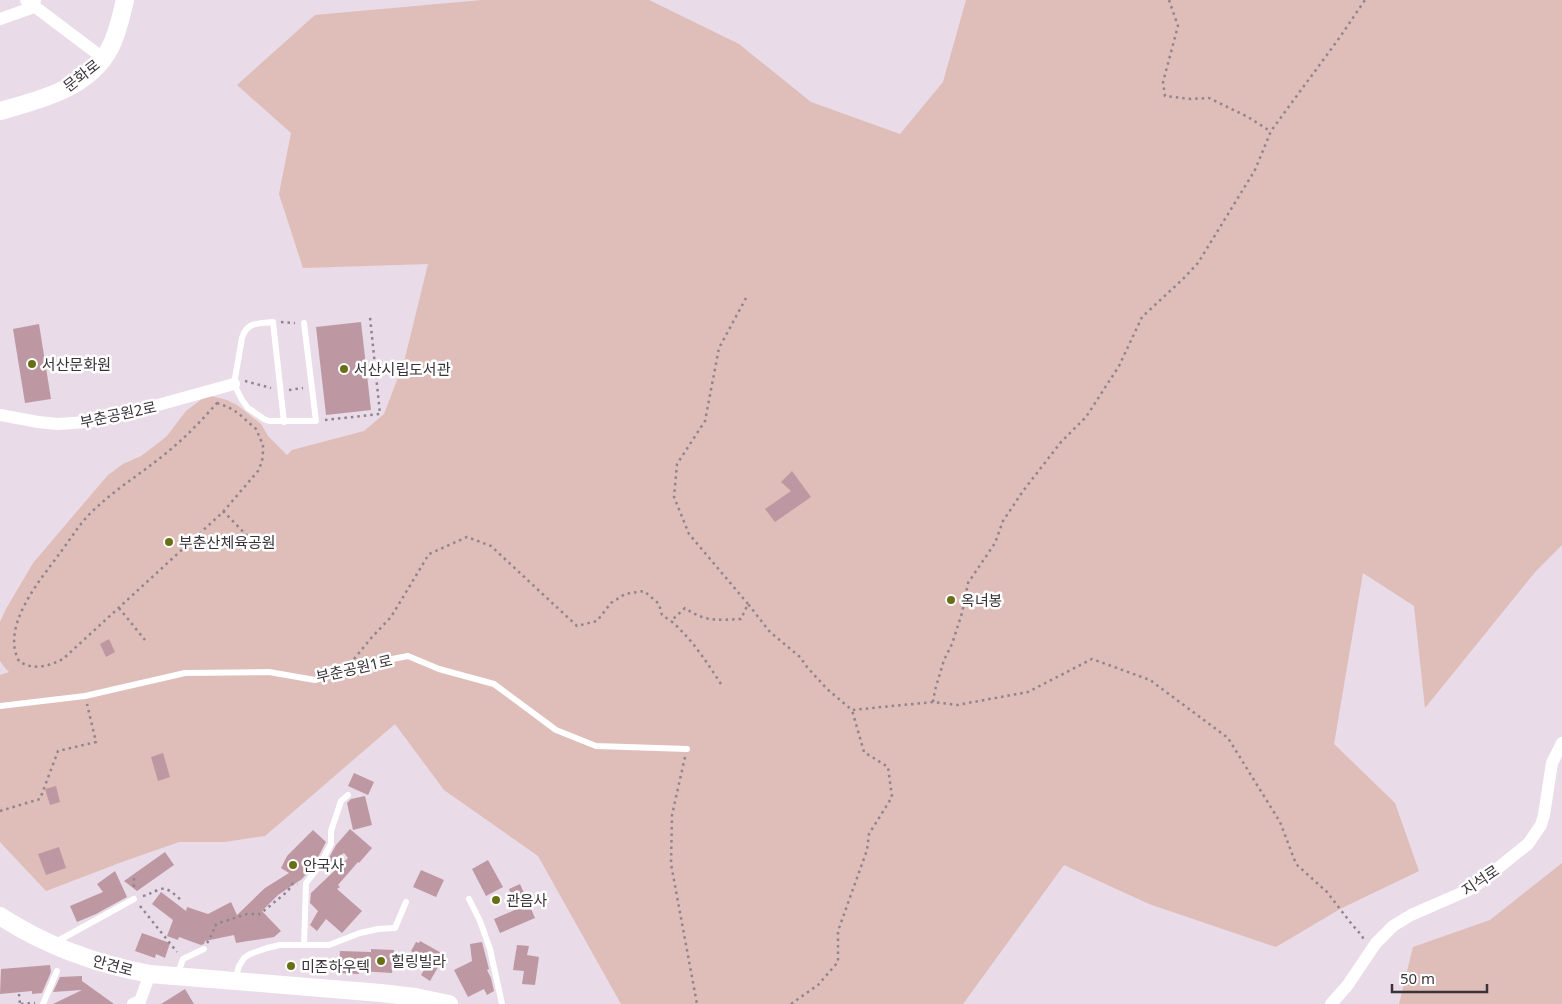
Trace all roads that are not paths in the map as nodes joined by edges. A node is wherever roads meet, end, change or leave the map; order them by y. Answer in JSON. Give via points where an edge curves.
{"nodes":[{"id":1,"x":125,"y":0,"type":"edge"},
{"id":2,"x":32,"y":2,"type":"edge"},
{"id":3,"x":0,"y":19,"type":"edge"},
{"id":4,"x":103,"y":58,"type":"junction"},
{"id":5,"x":0,"y":111,"type":"edge"},
{"id":6,"x":304,"y":323,"type":"road end"},
{"id":7,"x":234,"y":384,"type":"junction"},
{"id":8,"x":0,"y":415,"type":"edge"},
{"id":9,"x":284,"y":422,"type":"junction"},
{"id":10,"x":0,"y":706,"type":"edge"},
{"id":11,"x":1562,"y":743,"type":"edge"},
{"id":12,"x":687,"y":749,"type":"road end"},
{"id":13,"x":348,"y":795,"type":"dead end"},
{"id":14,"x":134,"y":898,"type":"road end"},
{"id":15,"x":469,"y":899,"type":"dead end"},
{"id":16,"x":406,"y":902,"type":"dead end"},
{"id":17,"x":0,"y":916,"type":"edge"},
{"id":18,"x":51,"y":944,"type":"junction"},
{"id":19,"x":304,"y":945,"type":"junction"},
{"id":20,"x":204,"y":949,"type":"road end"},
{"id":21,"x":57,"y":971,"type":"dead end"},
{"id":22,"x":150,"y":974,"type":"junction"},
{"id":23,"x":176,"y":976,"type":"junction"},
{"id":24,"x":235,"y":982,"type":"junction"},
{"id":25,"x":422,"y":1001,"type":"edge"},
{"id":26,"x":139,"y":1003,"type":"edge"},
{"id":27,"x":43,"y":1004,"type":"edge"},
{"id":28,"x":449,"y":1004,"type":"edge"},
{"id":29,"x":502,"y":1004,"type":"edge"},
{"id":30,"x":1331,"y":1004,"type":"edge"}],
"edges":[{"from":1,"to":4,"type":"street","name":"문화로","via":[[115,35]]},
{"from":2,"to":3,"type":"street"},
{"from":2,"to":4,"type":"street"},
{"from":4,"to":5,"type":"street","name":"문화로","via":[[62,91]]},
{"from":6,"to":9,"type":"lane","via":[[316,421]]},
{"from":7,"to":8,"type":"street","name":"부춘공원2로","via":[[87,422],[58,424]]},
{"from":7,"to":9,"type":"lane","via":[[248,408],[264,420]]},
{"from":7,"to":9,"type":"lane","via":[[244,331],[254,324],[274,322]]},
{"from":10,"to":12,"type":"lane","name":"부춘공원1로","via":[[85,696],[184,673],[269,672],[315,680],[408,656],[439,669],[494,684],[556,730],[596,746]]},
{"from":11,"to":30,"type":"street","name":"지석로","via":[[1552,763],[1541,825],[1528,844],[1473,888],[1393,926],[1376,943]]},
{"from":13,"to":19,"type":"lane","via":[[341,801],[331,831],[332,844],[306,883]]},
{"from":14,"to":18,"type":"lane"},
{"from":15,"to":29,"type":"lane","via":[[488,941]]},
{"from":16,"to":19,"type":"lane","via":[[395,928],[360,933],[329,945]]},
{"from":17,"to":18,"type":"street","name":"안견로"},
{"from":18,"to":22,"type":"street","name":"안견로","via":[[92,961]]},
{"from":19,"to":24,"type":"lane","via":[[275,946],[247,956],[239,966]]},
{"from":20,"to":23,"type":"lane","via":[[183,959]]},
{"from":21,"to":27,"type":"lane"},
{"from":22,"to":23,"type":"street","name":"안견로"},
{"from":22,"to":26,"type":"street"},
{"from":23,"to":24,"type":"street","name":"안견로"},
{"from":24,"to":25,"type":"street","name":"안견로","via":[[381,993]]},
{"from":25,"to":28,"type":"street","name":"안견로"}]}
